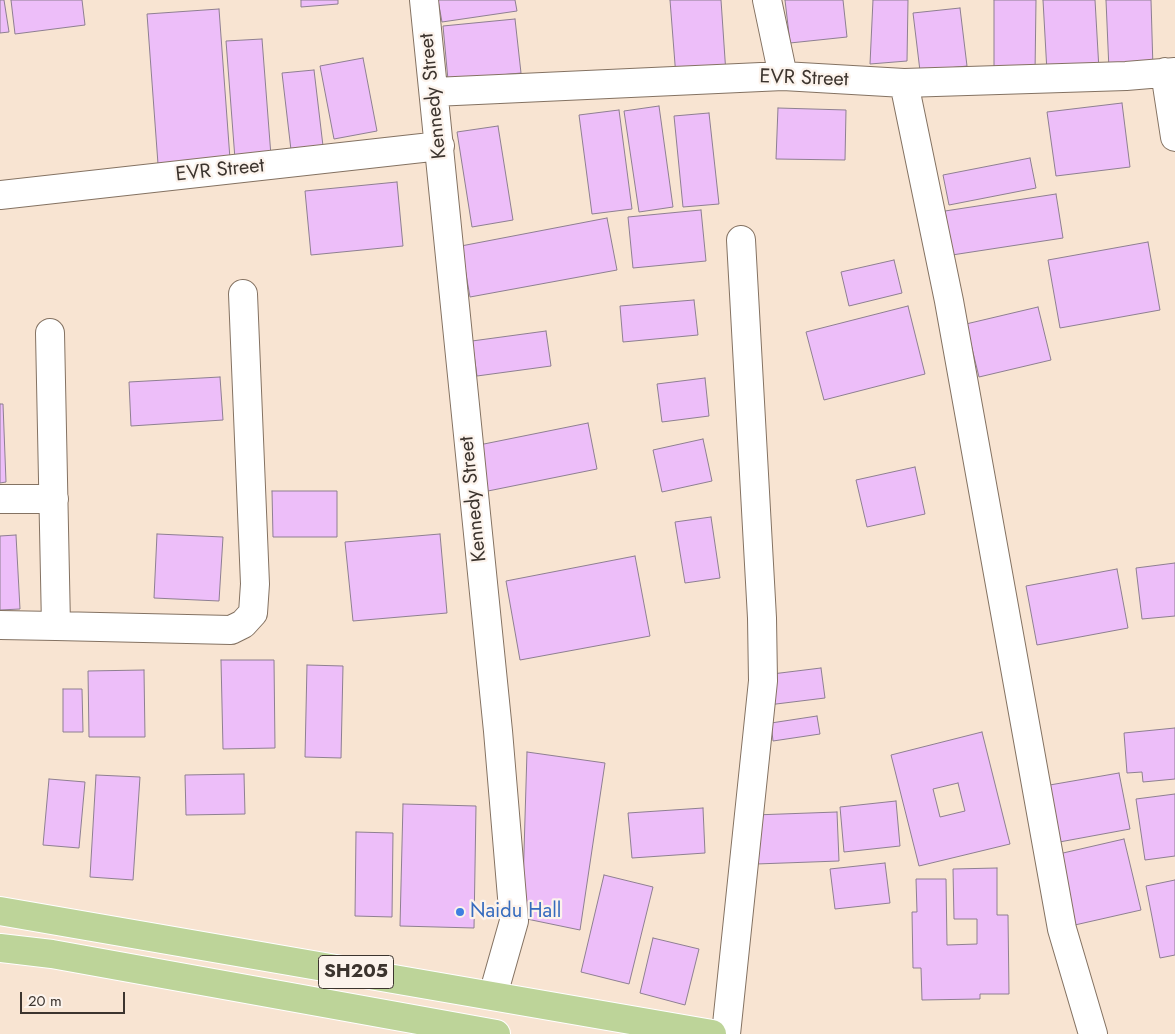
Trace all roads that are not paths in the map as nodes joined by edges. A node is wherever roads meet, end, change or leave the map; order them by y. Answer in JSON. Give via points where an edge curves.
{"nodes":[{"id":1,"x":424,"y":0,"type":"edge"},
{"id":2,"x":767,"y":0,"type":"edge"},
{"id":3,"x":1170,"y":72,"type":"edge"},
{"id":4,"x":783,"y":76,"type":"junction"},
{"id":5,"x":904,"y":83,"type":"junction"},
{"id":6,"x":434,"y":92,"type":"junction"},
{"id":7,"x":1175,"y":137,"type":"edge"},
{"id":8,"x":440,"y":146,"type":"junction"},
{"id":9,"x":0,"y":196,"type":"edge"},
{"id":10,"x":741,"y":240,"type":"dead end"},
{"id":11,"x":243,"y":294,"type":"dead end"},
{"id":12,"x":50,"y":333,"type":"dead end"},
{"id":13,"x":0,"y":499,"type":"edge"},
{"id":14,"x":54,"y":499,"type":"junction"},
{"id":15,"x":0,"y":625,"type":"edge"},
{"id":16,"x":56,"y":626,"type":"junction"},
{"id":17,"x":0,"y":911,"type":"edge"},
{"id":18,"x":0,"y":948,"type":"edge"},
{"id":19,"x":493,"y":996,"type":"junction"},
{"id":20,"x":496,"y":1034,"type":"edge"},
{"id":21,"x":712,"y":1034,"type":"edge"},
{"id":22,"x":726,"y":1034,"type":"edge"},
{"id":23,"x":1093,"y":1034,"type":"edge"}],
"edges":[{"from":1,"to":6,"type":"street","name":"Kennedy Street"},
{"from":2,"to":4,"type":"street"},
{"from":3,"to":5,"type":"street","name":"EVR Street"},
{"from":3,"to":7,"type":"street"},
{"from":4,"to":5,"type":"street","name":"EVR Street"},
{"from":4,"to":6,"type":"street","name":"EVR Street"},
{"from":5,"to":23,"type":"street","via":[[949,301],[1062,929]]},
{"from":6,"to":8,"type":"street","name":"Kennedy Street"},
{"from":8,"to":9,"type":"street","name":"EVR Street"},
{"from":8,"to":19,"type":"street","name":"Kennedy Street","via":[[514,921]]},
{"from":10,"to":22,"type":"street","via":[[763,681]]},
{"from":11,"to":16,"type":"street","via":[[255,584],[253,614],[231,630]]},
{"from":12,"to":14,"type":"street"},
{"from":13,"to":14,"type":"street"},
{"from":14,"to":16,"type":"street"},
{"from":15,"to":16,"type":"street"},
{"from":17,"to":19,"type":"main road","number":"SH205"},
{"from":18,"to":20,"type":"main road","number":"SH205","via":[[52,954]]},
{"from":19,"to":21,"type":"main road","number":"SH205"}]}
